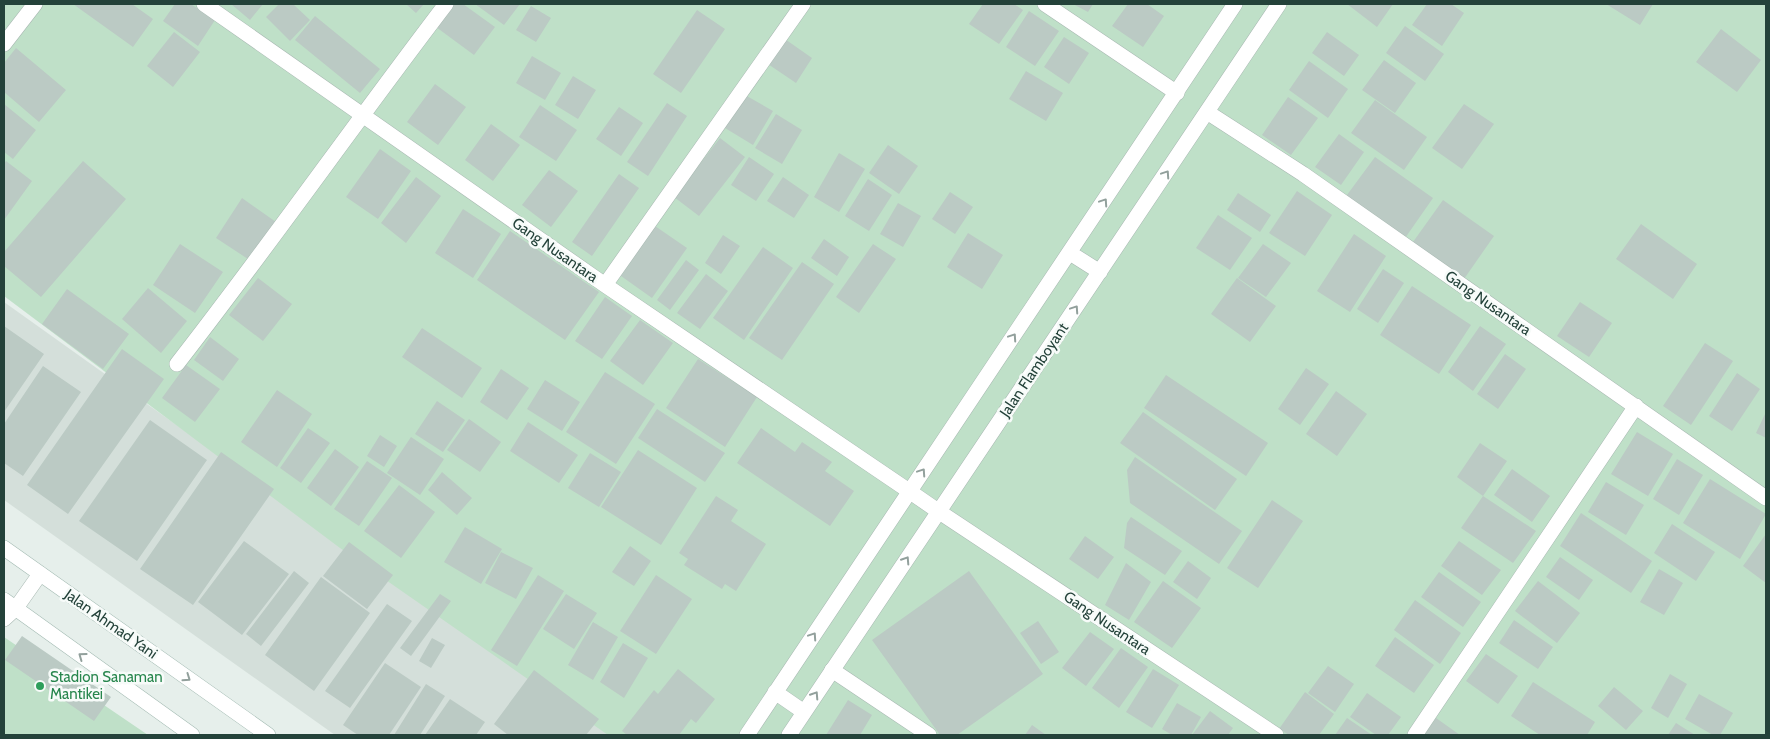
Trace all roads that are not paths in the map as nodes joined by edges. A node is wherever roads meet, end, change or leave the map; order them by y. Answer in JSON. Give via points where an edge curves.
{"nodes":[{"id":1,"x":35,"y":4,"type":"edge"},
{"id":2,"x":204,"y":4,"type":"edge"},
{"id":3,"x":446,"y":4,"type":"edge"},
{"id":4,"x":803,"y":4,"type":"edge"},
{"id":5,"x":1045,"y":4,"type":"edge"},
{"id":6,"x":1236,"y":4,"type":"edge"},
{"id":7,"x":1279,"y":4,"type":"edge"},
{"id":8,"x":4,"y":44,"type":"edge"},
{"id":9,"x":1177,"y":93,"type":"junction"},
{"id":10,"x":1207,"y":112,"type":"junction"},
{"id":11,"x":361,"y":115,"type":"junction"},
{"id":12,"x":1070,"y":253,"type":"junction"},
{"id":13,"x":1100,"y":272,"type":"junction"},
{"id":14,"x":605,"y":285,"type":"junction"},
{"id":15,"x":177,"y":364,"type":"dead end"},
{"id":16,"x":1636,"y":406,"type":"junction"},
{"id":17,"x":909,"y":491,"type":"junction"},
{"id":18,"x":1766,"y":498,"type":"edge"},
{"id":19,"x":944,"y":514,"type":"junction"},
{"id":20,"x":4,"y":548,"type":"edge"},
{"id":21,"x":40,"y":574,"type":"junction"},
{"id":22,"x":10,"y":604,"type":"edge"},
{"id":23,"x":4,"y":619,"type":"edge"},
{"id":24,"x":832,"y":670,"type":"junction"},
{"id":25,"x":775,"y":692,"type":"junction"},
{"id":26,"x":804,"y":712,"type":"junction"},
{"id":27,"x":192,"y":735,"type":"edge"},
{"id":28,"x":268,"y":735,"type":"edge"},
{"id":29,"x":747,"y":735,"type":"edge"},
{"id":30,"x":789,"y":735,"type":"edge"},
{"id":31,"x":929,"y":735,"type":"edge"},
{"id":32,"x":1276,"y":735,"type":"edge"},
{"id":33,"x":1415,"y":735,"type":"edge"}],
"edges":[{"from":1,"to":8,"type":"street"},
{"from":2,"to":11,"type":"street","name":"Gang Nusantara"},
{"from":3,"to":11,"type":"street"},
{"from":4,"to":14,"type":"street"},
{"from":5,"to":9,"type":"street"},
{"from":6,"to":9,"type":"street"},
{"from":7,"to":10,"type":"street","name":"Jalan Flamboyant"},
{"from":12,"to":9,"type":"street","one_way":true},
{"from":13,"to":10,"type":"street","name":"Jalan Flamboyant","one_way":true},
{"from":10,"to":16,"type":"street","name":"Gang Nusantara","via":[[1303,174]]},
{"from":11,"to":14,"type":"street","name":"Gang Nusantara"},
{"from":11,"to":15,"type":"street","via":[[244,278]]},
{"from":12,"to":13,"type":"street"},
{"from":17,"to":12,"type":"street","one_way":true},
{"from":19,"to":13,"type":"street","name":"Jalan Flamboyant","one_way":true},
{"from":14,"to":17,"type":"street","name":"Gang Nusantara"},
{"from":16,"to":18,"type":"street","name":"Gang Nusantara"},
{"from":16,"to":33,"type":"street"},
{"from":17,"to":19,"type":"street","name":"Gang Nusantara"},
{"from":25,"to":17,"type":"street","one_way":true},
{"from":24,"to":19,"type":"street","name":"Jalan Flamboyant","one_way":true},
{"from":19,"to":32,"type":"street","name":"Gang Nusantara"},
{"from":20,"to":21,"type":"street","name":"Jalan Ahmad Yani"},
{"from":21,"to":22,"type":"street"},
{"from":21,"to":28,"type":"street","name":"Jalan Ahmad Yani","one_way":true},
{"from":22,"to":23,"type":"street"},
{"from":27,"to":22,"type":"street","one_way":true},
{"from":26,"to":24,"type":"street","name":"Jalan Flamboyant","one_way":true},
{"from":24,"to":31,"type":"street"},
{"from":25,"to":26,"type":"street"},
{"from":25,"to":29,"type":"street"},
{"from":26,"to":30,"type":"street","name":"Jalan Flamboyant"}]}
